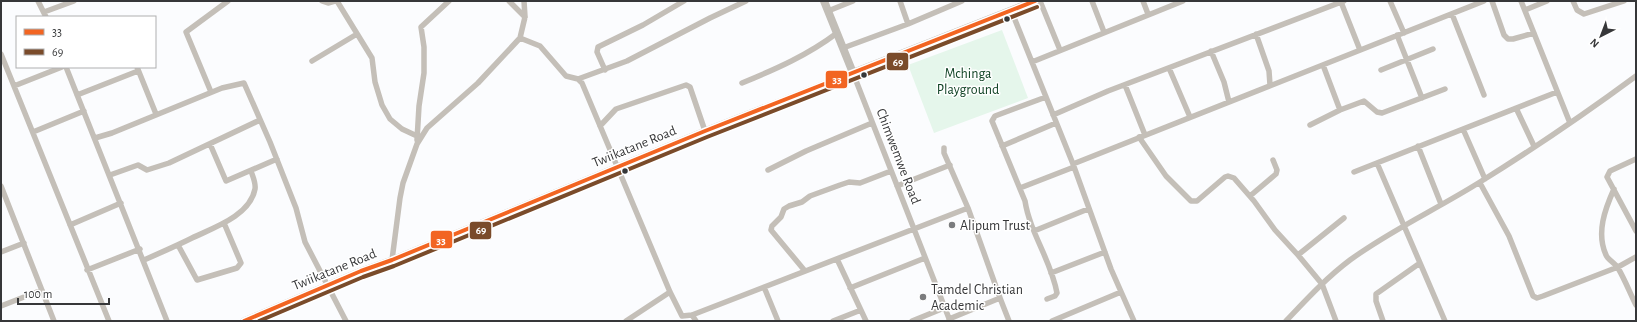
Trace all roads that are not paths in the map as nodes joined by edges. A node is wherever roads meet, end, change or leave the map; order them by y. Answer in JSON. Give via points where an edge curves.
{"nodes":[{"id":1,"x":38,"y":1,"type":"edge"},
{"id":2,"x":74,"y":1,"type":"edge"},
{"id":3,"x":228,"y":1,"type":"edge"},
{"id":4,"x":322,"y":1,"type":"edge"},
{"id":5,"x":336,"y":1,"type":"edge"},
{"id":6,"x":449,"y":1,"type":"edge"},
{"id":7,"x":509,"y":1,"type":"edge"},
{"id":8,"x":524,"y":1,"type":"edge"},
{"id":9,"x":684,"y":1,"type":"edge"},
{"id":10,"x":746,"y":1,"type":"edge"},
{"id":11,"x":824,"y":1,"type":"edge"},
{"id":12,"x":853,"y":1,"type":"edge"},
{"id":13,"x":900,"y":1,"type":"edge"},
{"id":14,"x":962,"y":1,"type":"edge"},
{"id":15,"x":1035,"y":1,"type":"edge"},
{"id":16,"x":1040,"y":1,"type":"edge"},
{"id":17,"x":1092,"y":1,"type":"edge"},
{"id":18,"x":1143,"y":1,"type":"edge"},
{"id":19,"x":1183,"y":1,"type":"edge"},
{"id":20,"x":1390,"y":1,"type":"edge"},
{"id":21,"x":1484,"y":1,"type":"edge"},
{"id":22,"x":1492,"y":1,"type":"edge"},
{"id":23,"x":1521,"y":1,"type":"edge"},
{"id":24,"x":1547,"y":1,"type":"edge"},
{"id":25,"x":1573,"y":1,"type":"edge"},
{"id":26,"x":1624,"y":1,"type":"edge"},
{"id":27,"x":1342,"y":2,"type":"edge"},
{"id":28,"x":1011,"y":10,"type":"junction"},
{"id":29,"x":1525,"y":10,"type":"junction"},
{"id":30,"x":828,"y":11,"type":"junction"},
{"id":31,"x":1148,"y":14,"type":"junction"},
{"id":32,"x":1452,"y":14,"type":"junction"},
{"id":33,"x":45,"y":15,"type":"edge"},
{"id":34,"x":525,"y":17,"type":"junction"},
{"id":35,"x":908,"y":24,"type":"junction"},
{"id":36,"x":1104,"y":32,"type":"junction"},
{"id":37,"x":837,"y":33,"type":"junction"},
{"id":38,"x":1404,"y":33,"type":"junction"},
{"id":39,"x":1534,"y":33,"type":"junction"},
{"id":40,"x":356,"y":34,"type":"junction"},
{"id":41,"x":1256,"y":34,"type":"junction"},
{"id":42,"x":1397,"y":35,"type":"junction"},
{"id":43,"x":520,"y":38,"type":"junction"},
{"id":44,"x":843,"y":48,"type":"junction"},
{"id":45,"x":1433,"y":49,"type":"dead end"},
{"id":46,"x":1060,"y":50,"type":"junction"},
{"id":47,"x":1360,"y":50,"type":"junction"},
{"id":48,"x":1211,"y":51,"type":"junction"},
{"id":49,"x":1,"y":54,"type":"edge"},
{"id":50,"x":312,"y":61,"type":"dead end"},
{"id":51,"x":1407,"y":61,"type":"junction"},
{"id":52,"x":1032,"y":62,"type":"junction"},
{"id":53,"x":1323,"y":65,"type":"junction"},
{"id":54,"x":59,"y":68,"type":"edge"},
{"id":55,"x":66,"y":68,"type":"edge"},
{"id":56,"x":1169,"y":68,"type":"junction"},
{"id":57,"x":138,"y":69,"type":"edge"},
{"id":58,"x":605,"y":70,"type":"junction"},
{"id":59,"x":1382,"y":70,"type":"dead end"},
{"id":60,"x":853,"y":73,"type":"junction"},
{"id":61,"x":1636,"y":76,"type":"edge"},
{"id":62,"x":578,"y":79,"type":"junction"},
{"id":63,"x":742,"y":83,"type":"dead end"},
{"id":64,"x":1125,"y":85,"type":"junction"},
{"id":65,"x":1270,"y":85,"type":"junction"},
{"id":66,"x":14,"y":86,"type":"junction"},
{"id":67,"x":1445,"y":89,"type":"dead end"},
{"id":68,"x":211,"y":92,"type":"junction"},
{"id":69,"x":1557,"y":92,"type":"junction"},
{"id":70,"x":77,"y":95,"type":"junction"},
{"id":71,"x":1484,"y":95,"type":"dead end"},
{"id":72,"x":1046,"y":96,"type":"junction"},
{"id":73,"x":1422,"y":98,"type":"junction"},
{"id":74,"x":1229,"y":102,"type":"junction"},
{"id":75,"x":1516,"y":108,"type":"junction"},
{"id":76,"x":1340,"y":110,"type":"junction"},
{"id":77,"x":84,"y":111,"type":"junction"},
{"id":78,"x":156,"y":114,"type":"junction"},
{"id":79,"x":1053,"y":115,"type":"junction"},
{"id":80,"x":1190,"y":117,"type":"junction"},
{"id":81,"x":260,"y":120,"type":"junction"},
{"id":82,"x":1570,"y":122,"type":"junction"},
{"id":83,"x":872,"y":123,"type":"junction"},
{"id":84,"x":1056,"y":124,"type":"junction"},
{"id":85,"x":1310,"y":124,"type":"dead end"},
{"id":86,"x":600,"y":126,"type":"junction"},
{"id":87,"x":1463,"y":129,"type":"junction"},
{"id":88,"x":705,"y":131,"type":"junction"},
{"id":89,"x":33,"y":132,"type":"junction"},
{"id":90,"x":418,"y":136,"type":"junction"},
{"id":91,"x":1142,"y":136,"type":"junction"},
{"id":92,"x":95,"y":138,"type":"junction"},
{"id":93,"x":210,"y":144,"type":"junction"},
{"id":94,"x":417,"y":144,"type":"junction"},
{"id":95,"x":1002,"y":146,"type":"junction"},
{"id":96,"x":1418,"y":146,"type":"junction"},
{"id":97,"x":1534,"y":146,"type":"junction"},
{"id":98,"x":944,"y":148,"type":"dead end"},
{"id":99,"x":277,"y":159,"type":"junction"},
{"id":100,"x":1636,"y":159,"type":"edge"},
{"id":101,"x":1273,"y":160,"type":"dead end"},
{"id":102,"x":1377,"y":163,"type":"junction"},
{"id":103,"x":950,"y":165,"type":"junction"},
{"id":104,"x":1074,"y":166,"type":"junction"},
{"id":105,"x":617,"y":167,"type":"junction"},
{"id":106,"x":768,"y":170,"type":"dead end"},
{"id":107,"x":251,"y":171,"type":"junction"},
{"id":108,"x":891,"y":171,"type":"junction"},
{"id":109,"x":1354,"y":172,"type":"dead end"},
{"id":110,"x":110,"y":175,"type":"junction"},
{"id":111,"x":1485,"y":179,"type":"junction"},
{"id":112,"x":1480,"y":183,"type":"junction"},
{"id":113,"x":1,"y":186,"type":"edge"},
{"id":114,"x":897,"y":186,"type":"junction"},
{"id":115,"x":1020,"y":188,"type":"junction"},
{"id":116,"x":1614,"y":189,"type":"junction"},
{"id":117,"x":1250,"y":196,"type":"junction"},
{"id":118,"x":4,"y":199,"type":"edge"},
{"id":119,"x":121,"y":203,"type":"junction"},
{"id":120,"x":1441,"y":204,"type":"junction"},
{"id":121,"x":968,"y":208,"type":"junction"},
{"id":122,"x":1088,"y":209,"type":"junction"},
{"id":123,"x":1344,"y":218,"type":"dead end"},
{"id":124,"x":224,"y":223,"type":"junction"},
{"id":125,"x":70,"y":225,"type":"junction"},
{"id":126,"x":1404,"y":225,"type":"junction"},
{"id":127,"x":913,"y":229,"type":"junction"},
{"id":128,"x":1034,"y":231,"type":"junction"},
{"id":129,"x":1636,"y":231,"type":"edge"},
{"id":130,"x":24,"y":243,"type":"junction"},
{"id":131,"x":178,"y":245,"type":"junction"},
{"id":132,"x":140,"y":249,"type":"junction"},
{"id":133,"x":1,"y":252,"type":"edge"},
{"id":134,"x":1105,"y":252,"type":"junction"},
{"id":135,"x":1298,"y":255,"type":"junction"},
{"id":136,"x":1636,"y":257,"type":"edge"},
{"id":137,"x":925,"y":258,"type":"junction"},
{"id":138,"x":836,"y":259,"type":"junction"},
{"id":139,"x":144,"y":260,"type":"junction"},
{"id":140,"x":392,"y":260,"type":"junction"},
{"id":141,"x":1420,"y":263,"type":"junction"},
{"id":142,"x":1618,"y":267,"type":"junction"},
{"id":143,"x":88,"y":270,"type":"junction"},
{"id":144,"x":805,"y":271,"type":"junction"},
{"id":145,"x":1051,"y":273,"type":"junction"},
{"id":146,"x":1322,"y":284,"type":"junction"},
{"id":147,"x":326,"y":285,"type":"junction"},
{"id":148,"x":764,"y":287,"type":"junction"},
{"id":149,"x":850,"y":288,"type":"junction"},
{"id":150,"x":42,"y":290,"type":"junction"},
{"id":151,"x":670,"y":292,"type":"junction"},
{"id":152,"x":1121,"y":292,"type":"junction"},
{"id":153,"x":1000,"y":298,"type":"junction"},
{"id":154,"x":1047,"y":298,"type":"dead end"},
{"id":155,"x":1636,"y":305,"type":"edge"},
{"id":156,"x":1,"y":306,"type":"edge"},
{"id":157,"x":944,"y":308,"type":"junction"},
{"id":158,"x":861,"y":310,"type":"junction"},
{"id":159,"x":692,"y":315,"type":"junction"},
{"id":160,"x":949,"y":320,"type":"edge"},
{"id":161,"x":54,"y":321,"type":"edge"},
{"id":162,"x":109,"y":321,"type":"edge"},
{"id":163,"x":168,"y":321,"type":"edge"},
{"id":164,"x":244,"y":321,"type":"edge"},
{"id":165,"x":346,"y":321,"type":"edge"},
{"id":166,"x":626,"y":321,"type":"edge"},
{"id":167,"x":696,"y":321,"type":"edge"},
{"id":168,"x":778,"y":321,"type":"edge"},
{"id":169,"x":833,"y":321,"type":"edge"},
{"id":170,"x":866,"y":321,"type":"edge"},
{"id":171,"x":912,"y":321,"type":"edge"},
{"id":172,"x":1009,"y":321,"type":"edge"},
{"id":173,"x":1052,"y":321,"type":"edge"},
{"id":174,"x":1134,"y":321,"type":"edge"},
{"id":175,"x":1286,"y":321,"type":"edge"},
{"id":176,"x":1336,"y":321,"type":"edge"},
{"id":177,"x":1383,"y":321,"type":"edge"},
{"id":178,"x":1445,"y":321,"type":"edge"}],
"edges":[{"from":1,"to":33,"type":"street"},
{"from":2,"to":33,"type":"street"},
{"from":3,"to":68,"type":"street","via":[[186,32]]},
{"from":4,"to":5,"type":"street"},
{"from":5,"to":40,"type":"street"},
{"from":6,"to":90,"type":"street","via":[[421,27],[424,73]]},
{"from":7,"to":34,"type":"street"},
{"from":8,"to":34,"type":"street"},
{"from":9,"to":58,"type":"street","via":[[638,28],[600,46],[597,52]]},
{"from":10,"to":58,"type":"street","via":[[639,56]]},
{"from":11,"to":30,"type":"main road","name":"Chimwemwe Road"},
{"from":12,"to":30,"type":"street"},
{"from":13,"to":35,"type":"street"},
{"from":14,"to":35,"type":"street"},
{"from":15,"to":28,"type":"main road","name":"Twiikatane Road"},
{"from":16,"to":46,"type":"street"},
{"from":17,"to":36,"type":"street"},
{"from":18,"to":31,"type":"street"},
{"from":19,"to":31,"type":"street"},
{"from":20,"to":38,"type":"street"},
{"from":21,"to":32,"type":"street"},
{"from":22,"to":39,"type":"street","via":[[1504,35],[1508,39]]},
{"from":23,"to":29,"type":"street"},
{"from":24,"to":29,"type":"street"},
{"from":25,"to":26,"type":"street","via":[[1577,10],[1584,14]]},
{"from":27,"to":41,"type":"street"},
{"from":27,"to":47,"type":"street"},
{"from":28,"to":52,"type":"street"},
{"from":28,"to":60,"type":"main road","name":"Twiikatane Road"},
{"from":29,"to":39,"type":"street"},
{"from":30,"to":37,"type":"main road","name":"Chimwemwe Road"},
{"from":31,"to":36,"type":"street"},
{"from":32,"to":38,"type":"street"},
{"from":32,"to":71,"type":"street"},
{"from":34,"to":43,"type":"street"},
{"from":35,"to":44,"type":"street"},
{"from":36,"to":46,"type":"street"},
{"from":37,"to":44,"type":"main road","name":"Chimwemwe Road"},
{"from":37,"to":63,"type":"street","via":[[816,49]]},
{"from":38,"to":42,"type":"street"},
{"from":39,"to":69,"type":"street"},
{"from":40,"to":50,"type":"street"},
{"from":40,"to":90,"type":"street","via":[[372,58],[375,82],[382,105],[390,119],[402,129]]},
{"from":41,"to":48,"type":"street"},
{"from":41,"to":65,"type":"street","via":[[1269,71]]},
{"from":42,"to":47,"type":"street"},
{"from":42,"to":51,"type":"street"},
{"from":43,"to":62,"type":"street","via":[[540,46],[566,76]]},
{"from":43,"to":94,"type":"street","via":[[478,83],[426,128]]},
{"from":44,"to":60,"type":"main road","name":"Chimwemwe Road"},
{"from":45,"to":51,"type":"street"},
{"from":46,"to":52,"type":"street"},
{"from":47,"to":53,"type":"street"},
{"from":48,"to":56,"type":"street"},
{"from":48,"to":74,"type":"street"},
{"from":49,"to":66,"type":"street"},
{"from":51,"to":59,"type":"street"},
{"from":51,"to":73,"type":"street"},
{"from":52,"to":72,"type":"street"},
{"from":53,"to":65,"type":"street"},
{"from":53,"to":76,"type":"street"},
{"from":54,"to":66,"type":"street"},
{"from":55,"to":70,"type":"street"},
{"from":56,"to":64,"type":"street"},
{"from":56,"to":80,"type":"street"},
{"from":57,"to":70,"type":"street"},
{"from":57,"to":78,"type":"street"},
{"from":58,"to":62,"type":"street"},
{"from":60,"to":83,"type":"street","name":"Chimwemwe Road"},
{"from":60,"to":88,"type":"street","name":"Twiikatane Road"},
{"from":61,"to":82,"type":"street"},
{"from":62,"to":86,"type":"street"},
{"from":64,"to":79,"type":"street"},
{"from":64,"to":91,"type":"street"},
{"from":65,"to":74,"type":"street"},
{"from":66,"to":89,"type":"street"},
{"from":67,"to":73,"type":"street"},
{"from":68,"to":78,"type":"street"},
{"from":68,"to":81,"type":"street","via":[[244,84]]},
{"from":69,"to":75,"type":"street"},
{"from":69,"to":82,"type":"street"},
{"from":70,"to":77,"type":"street"},
{"from":72,"to":79,"type":"street"},
{"from":72,"to":95,"type":"street","via":[[993,118],[992,123]]},
{"from":73,"to":76,"type":"street","via":[[1382,113],[1364,101]]},
{"from":74,"to":80,"type":"street"},
{"from":75,"to":87,"type":"street"},
{"from":75,"to":97,"type":"street"},
{"from":76,"to":85,"type":"street"},
{"from":77,"to":89,"type":"street"},
{"from":77,"to":92,"type":"street"},
{"from":78,"to":92,"type":"street"},
{"from":79,"to":84,"type":"street"},
{"from":80,"to":91,"type":"street"},
{"from":81,"to":93,"type":"street"},
{"from":81,"to":99,"type":"street"},
{"from":82,"to":97,"type":"street"},
{"from":83,"to":106,"type":"street"},
{"from":83,"to":108,"type":"street","name":"Chimwemwe Road"},
{"from":84,"to":95,"type":"street"},
{"from":84,"to":104,"type":"street"},
{"from":86,"to":88,"type":"street","via":[[616,109],[686,85],[690,87]]},
{"from":86,"to":105,"type":"street"},
{"from":87,"to":96,"type":"street"},
{"from":87,"to":111,"type":"street"},
{"from":88,"to":105,"type":"street","name":"Twiikatane Road"},
{"from":89,"to":125,"type":"street"},
{"from":90,"to":94,"type":"street"},
{"from":91,"to":104,"type":"street"},
{"from":91,"to":117,"type":"street","via":[[1166,176],[1191,201],[1197,201],[1222,178],[1228,176],[1234,178]]},
{"from":92,"to":110,"type":"street"},
{"from":93,"to":107,"type":"street","via":[[226,181]]},
{"from":93,"to":110,"type":"street","via":[[166,165],[147,170],[138,165]]},
{"from":94,"to":140,"type":"street","via":[[403,183]]},
{"from":95,"to":115,"type":"street"},
{"from":96,"to":102,"type":"street"},
{"from":96,"to":120,"type":"street"},
{"from":97,"to":111,"type":"street"},
{"from":98,"to":103,"type":"street"},
{"from":99,"to":107,"type":"street"},
{"from":99,"to":147,"type":"street","via":[[296,208],[305,242]]},
{"from":100,"to":116,"type":"street","via":[[1608,173],[1607,177]]},
{"from":101,"to":117,"type":"street","via":[[1276,174]]},
{"from":102,"to":109,"type":"street"},
{"from":102,"to":126,"type":"street"},
{"from":103,"to":114,"type":"street"},
{"from":103,"to":121,"type":"street"},
{"from":104,"to":115,"type":"street"},
{"from":104,"to":122,"type":"street"},
{"from":105,"to":140,"type":"street","name":"Twiikatane Road"},
{"from":105,"to":151,"type":"street"},
{"from":107,"to":124,"type":"street","via":[[255,185],[253,194],[237,215]]},
{"from":108,"to":114,"type":"street","name":"Chimwemwe Road"},
{"from":108,"to":144,"type":"street","via":[[860,183],[849,182],[840,185],[784,209],[771,230]]},
{"from":110,"to":119,"type":"street"},
{"from":111,"to":112,"type":"street"},
{"from":112,"to":120,"type":"street"},
{"from":112,"to":142,"type":"street","via":[[1509,236],[1533,296],[1543,296]]},
{"from":113,"to":118,"type":"street"},
{"from":114,"to":127,"type":"street","name":"Chimwemwe Road"},
{"from":115,"to":128,"type":"street"},
{"from":116,"to":129,"type":"street"},
{"from":116,"to":142,"type":"street","via":[[1602,222],[1602,236],[1606,256]]},
{"from":117,"to":135,"type":"street","via":[[1275,230]]},
{"from":118,"to":130,"type":"street"},
{"from":119,"to":125,"type":"street"},
{"from":119,"to":132,"type":"street"},
{"from":120,"to":126,"type":"street"},
{"from":121,"to":127,"type":"street"},
{"from":121,"to":153,"type":"street"},
{"from":122,"to":128,"type":"street"},
{"from":122,"to":134,"type":"street"},
{"from":123,"to":135,"type":"street"},
{"from":124,"to":131,"type":"street"},
{"from":124,"to":131,"type":"street","via":[[241,263],[237,268],[197,280]]},
{"from":125,"to":143,"type":"street"},
{"from":126,"to":141,"type":"street"},
{"from":126,"to":146,"type":"street","via":[[1349,261]]},
{"from":127,"to":137,"type":"street","name":"Chimwemwe Road"},
{"from":127,"to":138,"type":"street"},
{"from":128,"to":145,"type":"street"},
{"from":130,"to":133,"type":"street"},
{"from":130,"to":150,"type":"street"},
{"from":131,"to":139,"type":"street"},
{"from":132,"to":139,"type":"street"},
{"from":132,"to":143,"type":"street"},
{"from":134,"to":145,"type":"street"},
{"from":134,"to":152,"type":"street"},
{"from":135,"to":146,"type":"street"},
{"from":136,"to":142,"type":"street"},
{"from":137,"to":149,"type":"street"},
{"from":137,"to":157,"type":"street","name":"Chimwemwe Road"},
{"from":138,"to":144,"type":"street"},
{"from":138,"to":149,"type":"street"},
{"from":139,"to":163,"type":"street"},
{"from":140,"to":147,"type":"street","name":"Twiikatane Road"},
{"from":141,"to":177,"type":"street","via":[[1376,294]]},
{"from":141,"to":178,"type":"street"},
{"from":142,"to":155,"type":"street"},
{"from":143,"to":162,"type":"street"},
{"from":144,"to":148,"type":"street"},
{"from":145,"to":154,"type":"street","via":[[1057,292],[1055,296]]},
{"from":146,"to":175,"type":"street"},
{"from":146,"to":176,"type":"street"},
{"from":147,"to":164,"type":"street","name":"Twiikatane Road"},
{"from":147,"to":165,"type":"street"},
{"from":148,"to":159,"type":"street"},
{"from":148,"to":168,"type":"street"},
{"from":149,"to":158,"type":"street"},
{"from":150,"to":156,"type":"street"},
{"from":150,"to":161,"type":"street"},
{"from":151,"to":159,"type":"street","via":[[681,315]]},
{"from":151,"to":166,"type":"street"},
{"from":152,"to":173,"type":"street"},
{"from":152,"to":174,"type":"street"},
{"from":153,"to":160,"type":"street"},
{"from":153,"to":172,"type":"street"},
{"from":157,"to":160,"type":"street","name":"Chimwemwe Road"},
{"from":157,"to":171,"type":"street"},
{"from":158,"to":169,"type":"street"},
{"from":158,"to":170,"type":"street"},
{"from":159,"to":167,"type":"street"}]}
